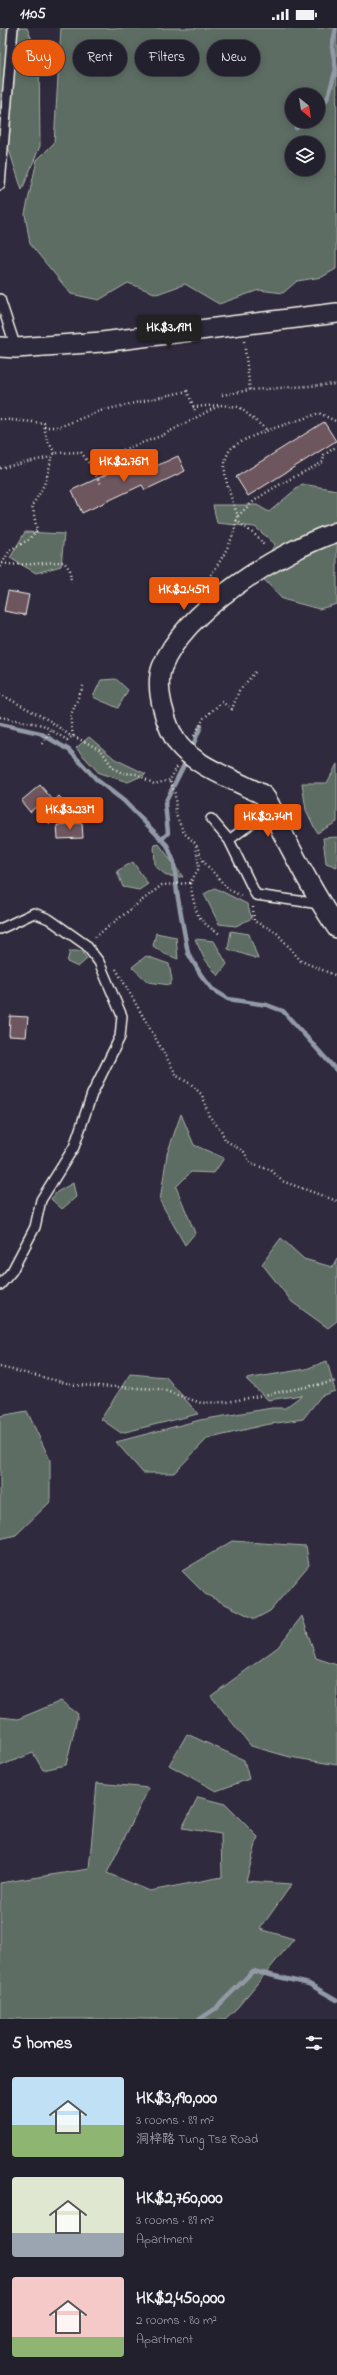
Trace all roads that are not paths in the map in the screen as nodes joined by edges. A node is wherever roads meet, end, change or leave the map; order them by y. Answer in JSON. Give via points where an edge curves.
{"nodes":[{"id":1,"x":13,"y":28,"type":"edge"},
{"id":2,"x":0,"y":185,"type":"edge"},
{"id":3,"x":0,"y":299,"type":"edge"},
{"id":4,"x":337,"y":313,"type":"edge"},
{"id":5,"x":8,"y":347,"type":"edge"},
{"id":6,"x":337,"y":532,"type":"edge"},
{"id":7,"x":271,"y":809,"type":"junction"},
{"id":8,"x":211,"y":819,"type":"dead end"},
{"id":9,"x":230,"y":840,"type":"junction"},
{"id":10,"x":320,"y":904,"type":"junction"},
{"id":11,"x":337,"y":928,"type":"edge"},
{"id":12,"x":0,"y":929,"type":"edge"},
{"id":13,"x":0,"y":1285,"type":"edge"}],
"edges":[{"from":1,"to":2,"type":"lane"},
{"from":3,"to":5,"type":"lane"},
{"from":4,"to":5,"type":"street","via":[[102,342]]},
{"from":6,"to":7,"type":"street","via":[[318,539],[246,578],[212,603],[171,651],[161,669],[163,712],[169,729],[189,754],[264,796]]},
{"from":7,"to":9,"type":"lane"},
{"from":7,"to":10,"type":"street"},
{"from":8,"to":9,"type":"lane"},
{"from":9,"to":10,"type":"lane","via":[[256,894]]},
{"from":10,"to":11,"type":"street"},
{"from":12,"to":13,"type":"lane","via":[[34,913],[49,919],[86,945],[99,962],[122,1016],[120,1037],[92,1094],[74,1147],[41,1200],[35,1227],[12,1271]]}]}
